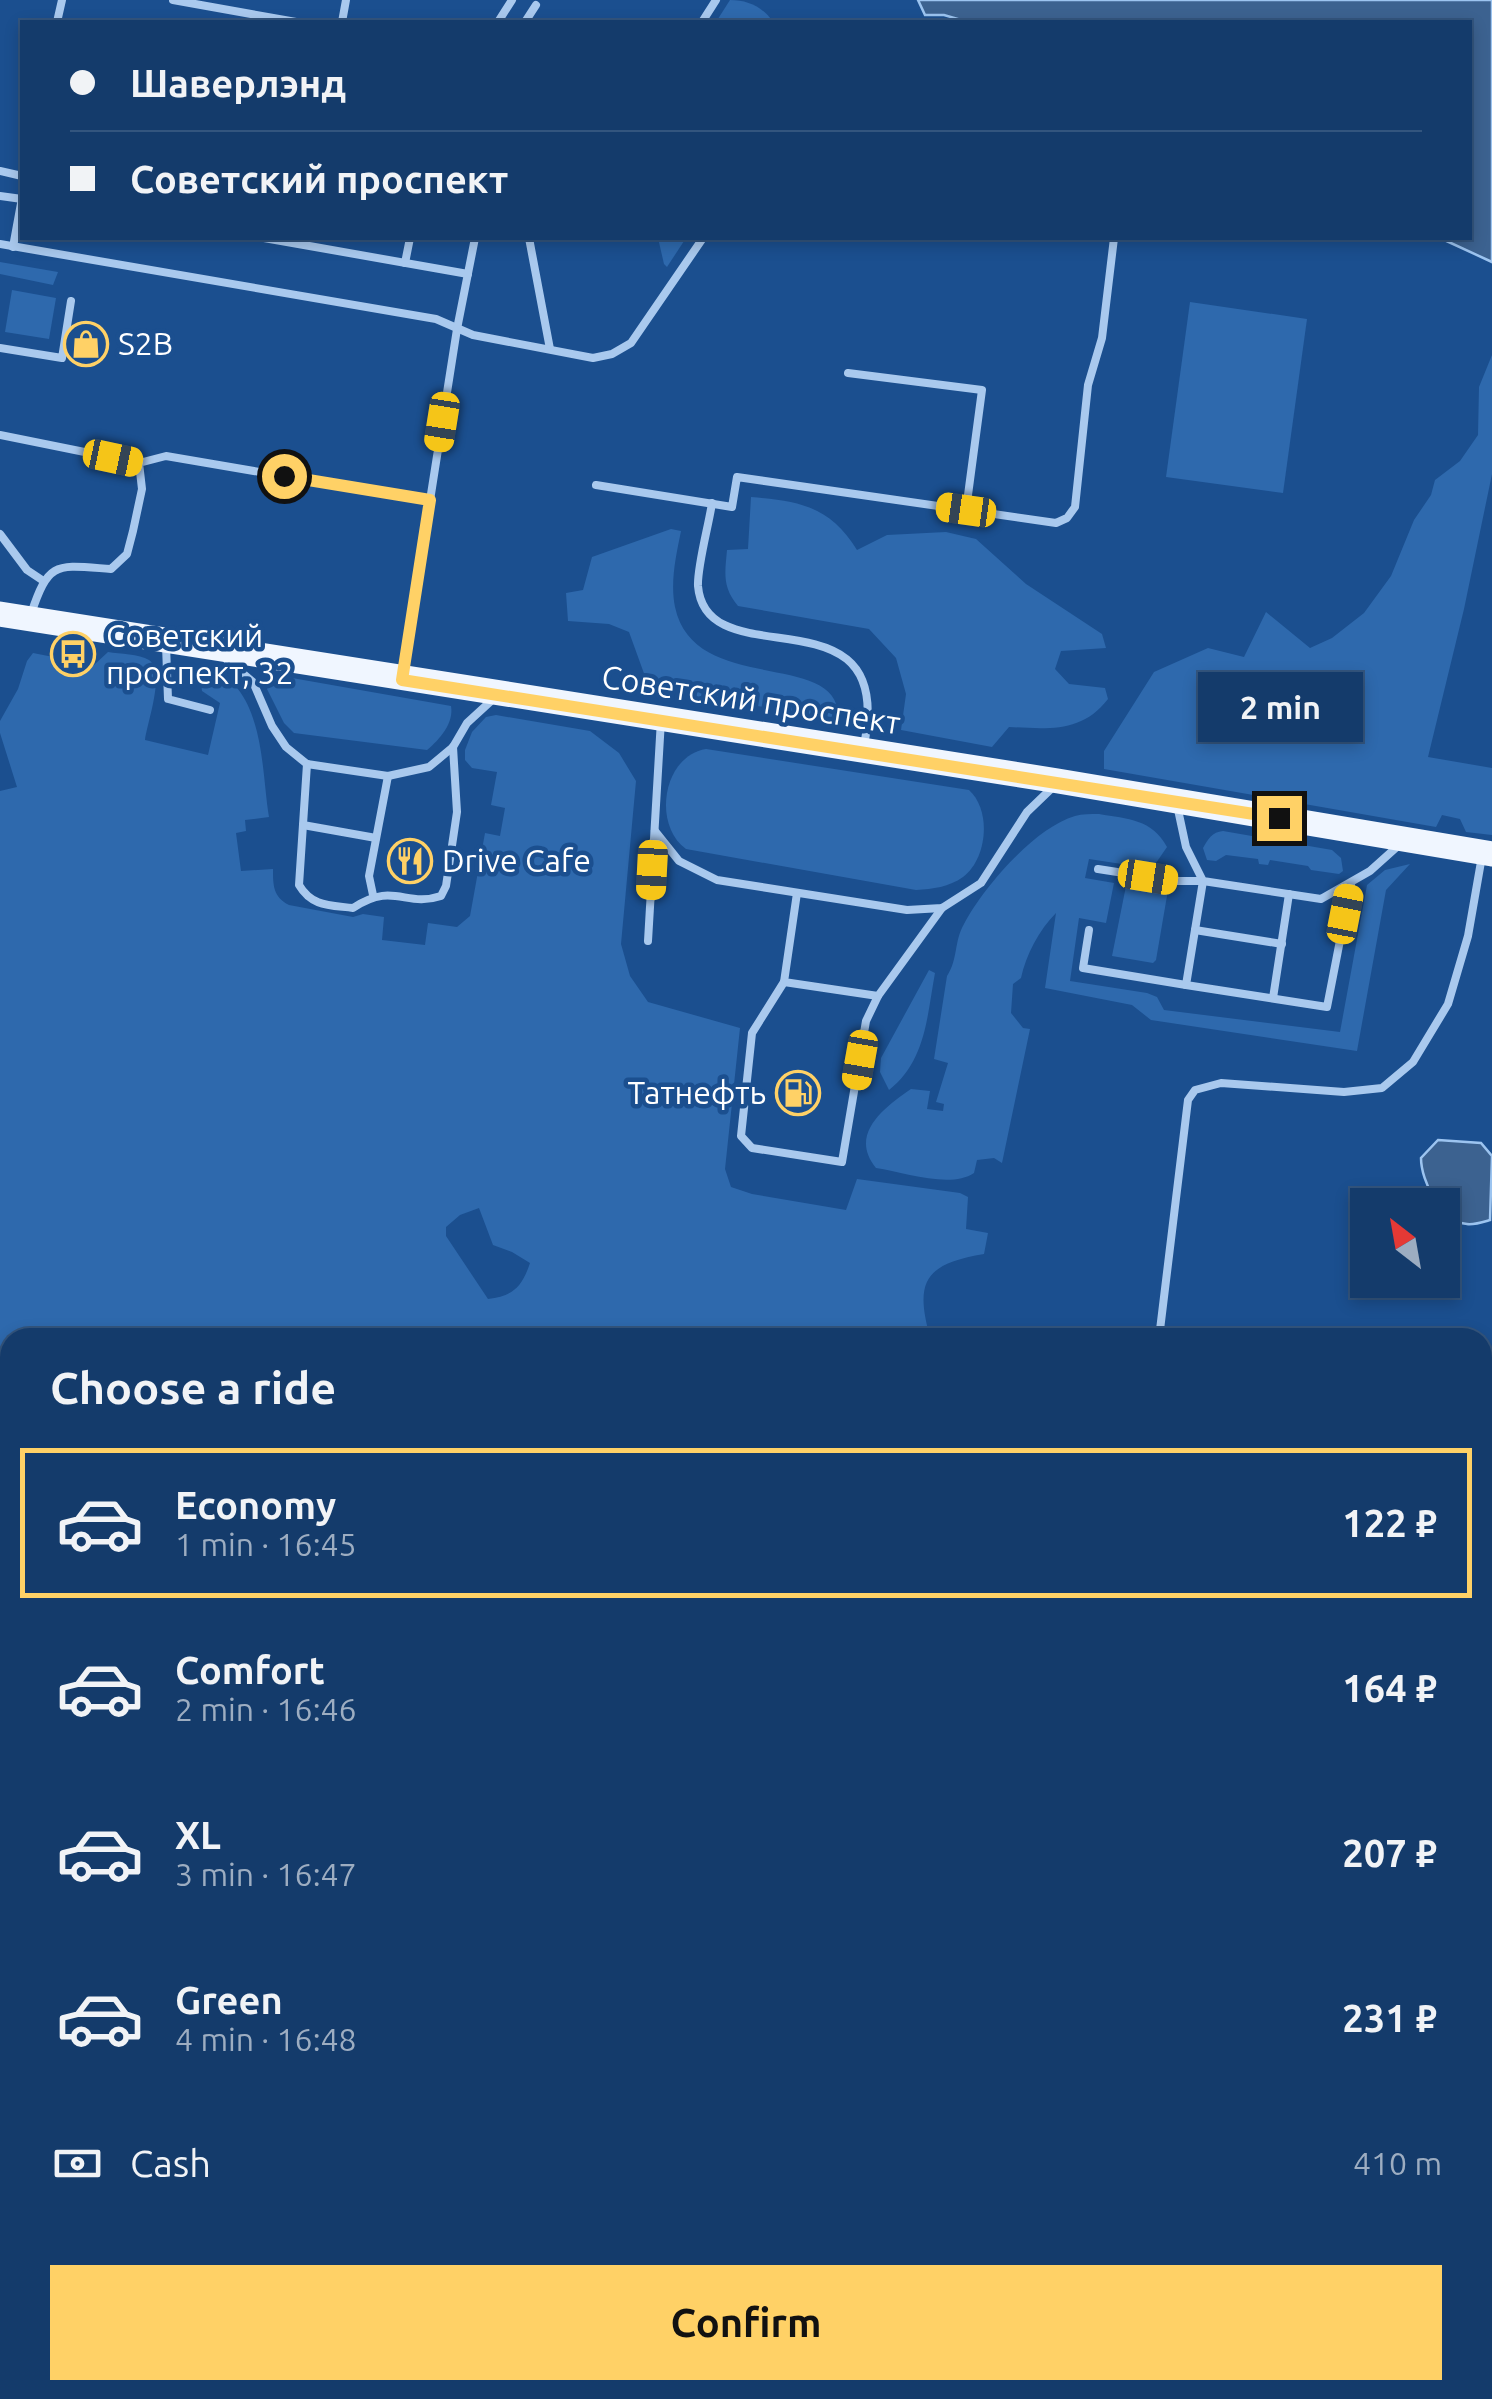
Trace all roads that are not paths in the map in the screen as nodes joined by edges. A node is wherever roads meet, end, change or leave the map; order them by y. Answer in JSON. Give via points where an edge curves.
{"nodes":[{"id":1,"x":172,"y":0,"type":"edge"},
{"id":2,"x":220,"y":5,"type":"edge"},
{"id":3,"x":536,"y":5,"type":"dead end"},
{"id":4,"x":287,"y":20,"type":"edge"},
{"id":5,"x":526,"y":20,"type":"edge"},
{"id":6,"x":20,"y":210,"type":"edge"},
{"id":7,"x":275,"y":240,"type":"edge"},
{"id":8,"x":410,"y":240,"type":"edge"},
{"id":9,"x":475,"y":240,"type":"edge"},
{"id":10,"x":529,"y":240,"type":"edge"},
{"id":11,"x":702,"y":240,"type":"edge"},
{"id":12,"x":1114,"y":240,"type":"edge"},
{"id":13,"x":0,"y":244,"type":"edge"},
{"id":14,"x":13,"y":247,"type":"junction"},
{"id":15,"x":406,"y":263,"type":"junction"},
{"id":16,"x":468,"y":274,"type":"junction"},
{"id":17,"x":71,"y":301,"type":"dead end"},
{"id":18,"x":457,"y":329,"type":"junction"},
{"id":19,"x":0,"y":348,"type":"edge"},
{"id":20,"x":550,"y":349,"type":"junction"},
{"id":21,"x":848,"y":372,"type":"dead end"},
{"id":22,"x":0,"y":435,"type":"edge"},
{"id":23,"x":139,"y":463,"type":"junction"},
{"id":24,"x":596,"y":485,"type":"dead end"},
{"id":25,"x":430,"y":500,"type":"junction"},
{"id":26,"x":712,"y":502,"type":"junction"},
{"id":27,"x":966,"y":510,"type":"junction"},
{"id":28,"x":0,"y":534,"type":"edge"},
{"id":29,"x":42,"y":580,"type":"junction"},
{"id":30,"x":0,"y":614,"type":"edge"},
{"id":31,"x":29,"y":618,"type":"junction"},
{"id":32,"x":166,"y":640,"type":"junction"},
{"id":33,"x":201,"y":646,"type":"junction"},
{"id":34,"x":402,"y":680,"type":"junction"},
{"id":35,"x":505,"y":695,"type":"junction"},
{"id":36,"x":210,"y":710,"type":"dead end"},
{"id":37,"x":662,"y":718,"type":"junction"},
{"id":38,"x":453,"y":747,"type":"junction"},
{"id":39,"x":863,"y":750,"type":"junction"},
{"id":40,"x":307,"y":764,"type":"junction"},
{"id":41,"x":388,"y":776,"type":"junction"},
{"id":42,"x":1058,"y":781,"type":"junction"},
{"id":43,"x":1176,"y":800,"type":"junction"},
{"id":44,"x":303,"y":825,"type":"junction"},
{"id":45,"x":655,"y":831,"type":"junction"},
{"id":46,"x":376,"y":838,"type":"junction"},
{"id":47,"x":1406,"y":840,"type":"junction"},
{"id":48,"x":1487,"y":854,"type":"edge"},
{"id":49,"x":1098,"y":869,"type":"dead end"},
{"id":50,"x":1203,"y":880,"type":"junction"},
{"id":51,"x":1351,"y":884,"type":"junction"},
{"id":52,"x":797,"y":893,"type":"junction"},
{"id":53,"x":1289,"y":894,"type":"junction"},
{"id":54,"x":373,"y":896,"type":"junction"},
{"id":55,"x":942,"y":908,"type":"junction"},
{"id":56,"x":1090,"y":930,"type":"dead end"},
{"id":57,"x":1195,"y":930,"type":"junction"},
{"id":58,"x":648,"y":940,"type":"dead end"},
{"id":59,"x":1282,"y":944,"type":"junction"},
{"id":60,"x":784,"y":982,"type":"junction"},
{"id":61,"x":1186,"y":985,"type":"junction"},
{"id":62,"x":878,"y":996,"type":"junction"},
{"id":63,"x":1273,"y":998,"type":"junction"},
{"id":64,"x":1160,"y":1328,"type":"edge"}],
"edges":[{"from":1,"to":2,"type":"lane"},
{"from":2,"to":4,"type":"lane"},
{"from":3,"to":5,"type":"lane"},
{"from":6,"to":14,"type":"lane"},
{"from":7,"to":15,"type":"lane"},
{"from":8,"to":15,"type":"lane"},
{"from":9,"to":16,"type":"lane"},
{"from":10,"to":20,"type":"lane"},
{"from":11,"to":20,"type":"lane","via":[[631,343],[594,358]]},
{"from":12,"to":27,"type":"lane","via":[[1075,507],[1056,523]]},
{"from":13,"to":14,"type":"lane"},
{"from":14,"to":18,"type":"lane","via":[[436,319]]},
{"from":15,"to":16,"type":"lane"},
{"from":16,"to":18,"type":"lane"},
{"from":17,"to":19,"type":"lane","via":[[62,358]]},
{"from":18,"to":20,"type":"lane"},
{"from":18,"to":25,"type":"lane"},
{"from":21,"to":27,"type":"lane","via":[[982,390]]},
{"from":22,"to":23,"type":"lane"},
{"from":23,"to":25,"type":"lane","via":[[166,456]]},
{"from":23,"to":29,"type":"lane","via":[[142,488],[127,554],[110,569],[68,566]]},
{"from":24,"to":26,"type":"lane"},
{"from":25,"to":34,"type":"lane"},
{"from":26,"to":27,"type":"lane","via":[[732,507],[738,478]]},
{"from":26,"to":39,"type":"lane","via":[[698,587],[706,605],[734,630],[823,645],[849,660],[865,681],[871,711]]},
{"from":28,"to":29,"type":"lane"},
{"from":29,"to":31,"type":"lane"},
{"from":30,"to":31,"type":"main road","name":"Советский проспект"},
{"from":31,"to":32,"type":"main road","name":"Советский проспект"},
{"from":32,"to":33,"type":"main road","name":"Советский проспект"},
{"from":32,"to":36,"type":"lane","via":[[168,699]]},
{"from":33,"to":34,"type":"main road","name":"Советский проспект"},
{"from":33,"to":40,"type":"lane","via":[[253,682],[272,726]]},
{"from":34,"to":35,"type":"main road","name":"Советский проспект"},
{"from":35,"to":37,"type":"main road","name":"Советский проспект"},
{"from":35,"to":38,"type":"lane","via":[[484,704]]},
{"from":37,"to":39,"type":"main road","name":"Советский проспект"},
{"from":37,"to":45,"type":"lane"},
{"from":38,"to":41,"type":"lane","via":[[429,767]]},
{"from":38,"to":54,"type":"lane","via":[[457,812],[441,896]]},
{"from":39,"to":42,"type":"main road","name":"Советский проспект"},
{"from":40,"to":41,"type":"lane"},
{"from":40,"to":44,"type":"lane"},
{"from":41,"to":46,"type":"lane"},
{"from":42,"to":43,"type":"main road","name":"Советский проспект"},
{"from":42,"to":55,"type":"lane","via":[[1027,812],[982,883]]},
{"from":43,"to":47,"type":"main road","name":"Советский проспект"},
{"from":43,"to":50,"type":"lane","via":[[1186,847]]},
{"from":44,"to":46,"type":"lane"},
{"from":44,"to":54,"type":"lane","via":[[298,884],[306,897],[354,908]]},
{"from":45,"to":52,"type":"lane","via":[[679,861],[717,880]]},
{"from":45,"to":58,"type":"lane"},
{"from":46,"to":54,"type":"lane","via":[[369,876]]},
{"from":47,"to":48,"type":"main road","name":"Советский проспект"},
{"from":47,"to":51,"type":"lane"},
{"from":48,"to":64,"type":"lane","via":[[1448,1004],[1413,1062],[1382,1088],[1221,1084],[1195,1090],[1188,1100]]},
{"from":49,"to":50,"type":"lane"},
{"from":50,"to":53,"type":"lane"},
{"from":50,"to":57,"type":"lane"},
{"from":51,"to":53,"type":"lane","via":[[1321,899]]},
{"from":51,"to":63,"type":"lane","via":[[1328,1006]]},
{"from":52,"to":55,"type":"lane","via":[[907,910]]},
{"from":52,"to":60,"type":"lane"},
{"from":53,"to":59,"type":"lane"},
{"from":55,"to":62,"type":"lane"},
{"from":56,"to":61,"type":"lane","via":[[1083,968]]},
{"from":57,"to":59,"type":"lane"},
{"from":57,"to":61,"type":"lane"},
{"from":59,"to":63,"type":"lane"},
{"from":60,"to":62,"type":"lane"},
{"from":60,"to":62,"type":"lane","via":[[752,1033],[741,1136],[752,1148],[842,1162],[866,1021]]},
{"from":61,"to":63,"type":"lane"}]}
